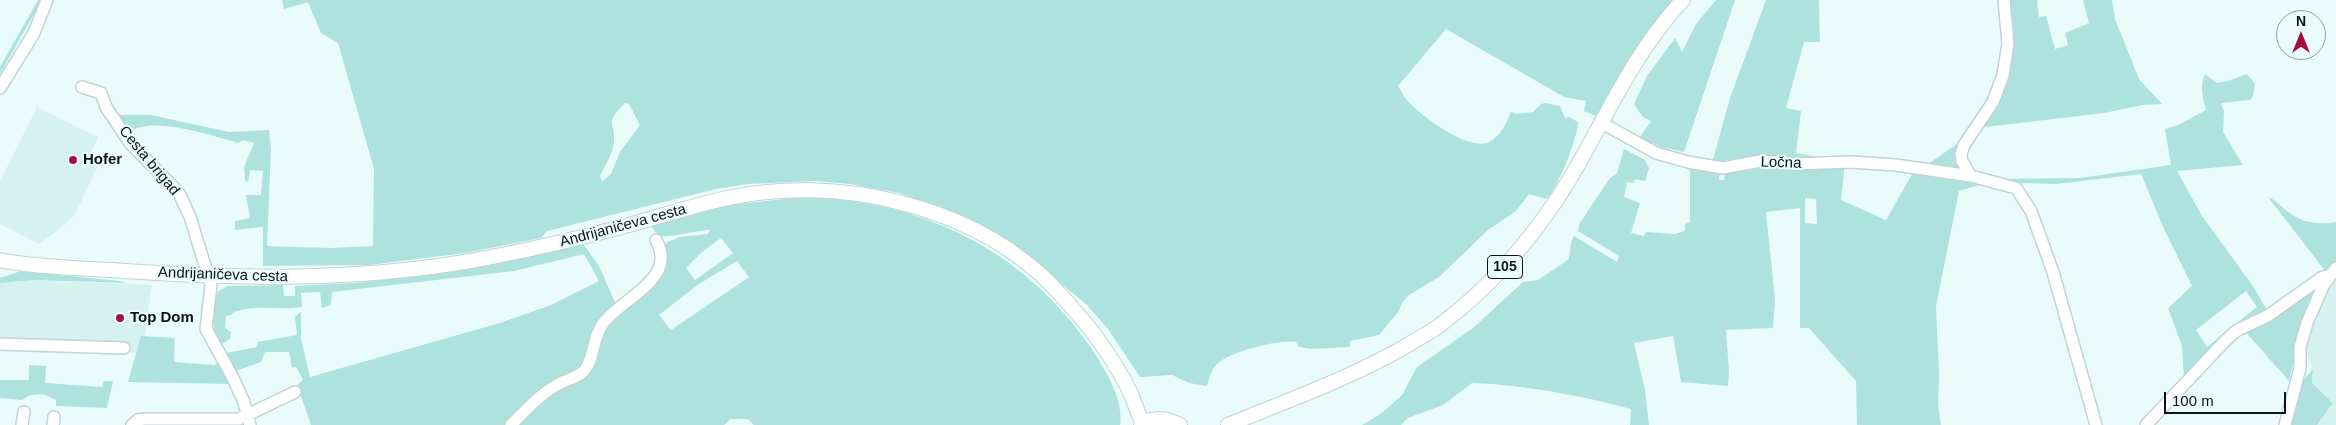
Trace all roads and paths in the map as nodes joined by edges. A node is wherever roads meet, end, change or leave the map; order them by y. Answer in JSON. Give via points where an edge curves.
{"nodes":[{"id":1,"x":47,"y":0,"type":"edge"},
{"id":2,"x":1683,"y":0,"type":"edge"},
{"id":3,"x":2004,"y":0,"type":"edge"},
{"id":4,"x":82,"y":87,"type":"dead end"},
{"id":5,"x":0,"y":88,"type":"edge"},
{"id":6,"x":1600,"y":122,"type":"junction"},
{"id":7,"x":1971,"y":176,"type":"junction"},
{"id":8,"x":656,"y":240,"type":"dead end"},
{"id":9,"x":2,"y":261,"type":"edge"},
{"id":10,"x":2333,"y":272,"type":"edge"},
{"id":11,"x":209,"y":276,"type":"junction"},
{"id":12,"x":0,"y":344,"type":"edge"},
{"id":13,"x":124,"y":348,"type":"dead end"},
{"id":14,"x":295,"y":392,"type":"dead end"},
{"id":15,"x":24,"y":412,"type":"dead end"},
{"id":16,"x":249,"y":421,"type":"edge"},
{"id":17,"x":1142,"y":424,"type":"edge"},
{"id":18,"x":22,"y":425,"type":"edge"},
{"id":19,"x":132,"y":425,"type":"edge"},
{"id":20,"x":511,"y":425,"type":"edge"},
{"id":21,"x":1180,"y":425,"type":"edge"},
{"id":22,"x":1228,"y":425,"type":"edge"},
{"id":23,"x":2096,"y":425,"type":"edge"},
{"id":24,"x":2146,"y":425,"type":"edge"},
{"id":25,"x":2284,"y":425,"type":"edge"}],
"edges":[{"from":1,"to":5,"type":"street","via":[[34,32]]},
{"from":2,"to":6,"type":"main road","number":"105","via":[[1644,50]]},
{"from":3,"to":7,"type":"street","via":[[2008,44],[2003,75],[1993,102],[1961,154]]},
{"from":4,"to":11,"type":"street","name":"Cesta brigad","via":[[101,93],[106,107],[130,143],[178,193],[190,217]]},
{"from":6,"to":7,"type":"street","name":"Ločna","via":[[1656,153],[1723,168],[1760,161],[1796,164],[1850,162]]},
{"from":6,"to":22,"type":"main road","number":"105","via":[[1568,182],[1528,240],[1486,286],[1439,326],[1369,365]]},
{"from":7,"to":23,"type":"street","name":"Ločna","via":[[2016,188],[2031,211],[2053,272]]},
{"from":8,"to":20,"type":"street","via":[[662,250],[662,258],[656,274],[639,293],[606,319],[584,370],[544,394]]},
{"from":9,"to":11,"type":"main road","name":"Andrijaničeva cesta"},
{"from":10,"to":24,"type":"street","via":[[2269,315],[2236,331]]},
{"from":10,"to":25,"type":"street","via":[[2314,302],[2307,323],[2300,347],[2300,368]]},
{"from":11,"to":16,"type":"street","name":"Cesta brigad","via":[[211,285],[206,329],[232,376]]},
{"from":11,"to":17,"type":"main road","name":"Andrijaničeva cesta","via":[[269,278],[397,272],[573,240],[733,196],[777,190],[821,190],[882,197],[948,218],[996,242],[1040,274],[1090,330],[1120,373]]},
{"from":12,"to":13,"type":"street"},
{"from":14,"to":16,"type":"street"},
{"from":15,"to":18,"type":"street"},
{"from":16,"to":19,"type":"street","via":[[144,419]]},
{"from":17,"to":21,"type":"main road","via":[[1161,418]]}]}
